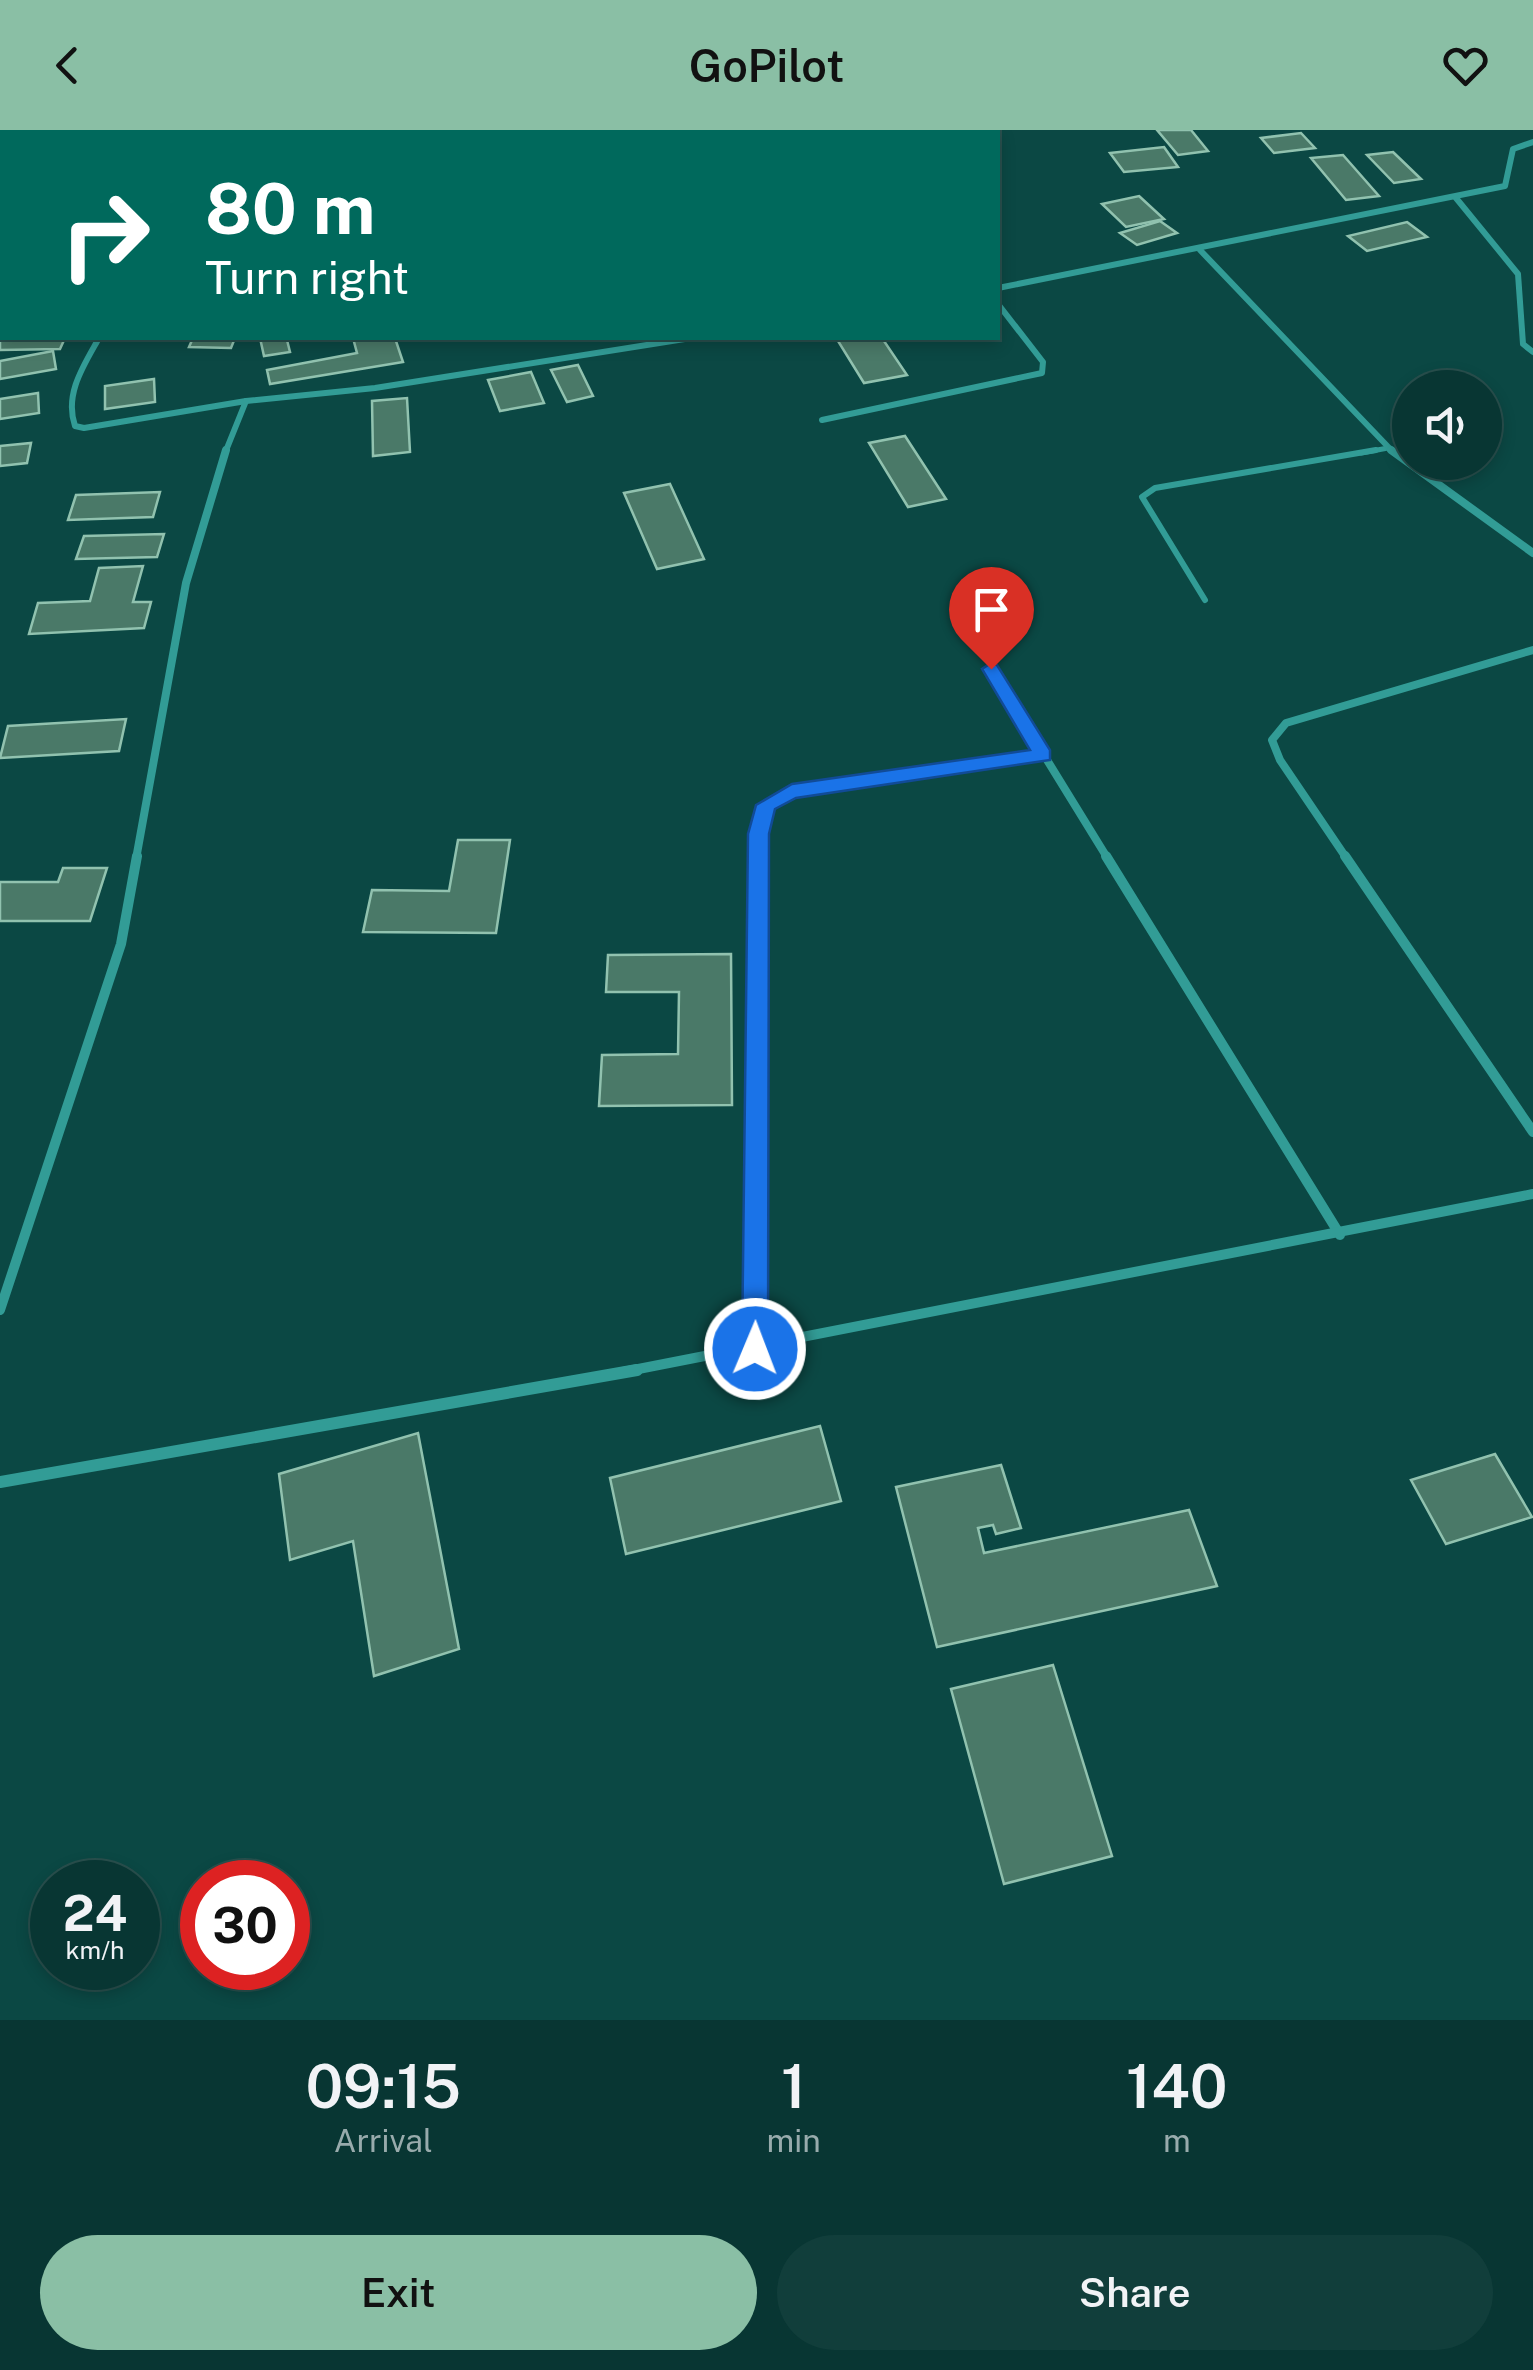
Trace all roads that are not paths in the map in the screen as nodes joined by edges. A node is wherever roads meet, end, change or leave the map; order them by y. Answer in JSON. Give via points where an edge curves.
{"nodes":[{"id":1,"x":1533,"y":142,"type":"edge"},
{"id":2,"x":1456,"y":198,"type":"junction"},
{"id":3,"x":1200,"y":250,"type":"junction"},
{"id":4,"x":1000,"y":288,"type":"edge"},
{"id":5,"x":1000,"y":307,"type":"edge"},
{"id":6,"x":98,"y":340,"type":"edge"},
{"id":7,"x":678,"y":340,"type":"edge"},
{"id":8,"x":1533,"y":352,"type":"edge"},
{"id":9,"x":246,"y":401,"type":"junction"},
{"id":10,"x":822,"y":420,"type":"dead end"},
{"id":11,"x":1388,"y":448,"type":"junction"},
{"id":12,"x":1533,"y":553,"type":"edge"},
{"id":13,"x":1205,"y":600,"type":"dead end"},
{"id":14,"x":1533,"y":650,"type":"edge"},
{"id":15,"x":991,"y":669,"type":"dead end"},
{"id":16,"x":1043,"y":755,"type":"junction"},
{"id":17,"x":1533,"y":1132,"type":"edge"},
{"id":18,"x":1533,"y":1194,"type":"edge"},
{"id":19,"x":1340,"y":1235,"type":"junction"},
{"id":20,"x":0,"y":1310,"type":"edge"},
{"id":21,"x":755,"y":1349,"type":"junction"},
{"id":22,"x":0,"y":1482,"type":"edge"}],
"edges":[{"from":1,"to":2,"type":"street","via":[[1513,149],[1505,186]]},
{"from":2,"to":3,"type":"street"},
{"from":2,"to":8,"type":"street","via":[[1518,274],[1523,344]]},
{"from":3,"to":4,"type":"street"},
{"from":3,"to":11,"type":"street"},
{"from":5,"to":10,"type":"street","via":[[1043,362],[1042,374]]},
{"from":6,"to":9,"type":"street","via":[[72,394],[74,426]]},
{"from":7,"to":9,"type":"street","via":[[374,388]]},
{"from":9,"to":20,"type":"street","via":[[186,583],[120,944]]},
{"from":11,"to":12,"type":"street"},
{"from":11,"to":13,"type":"lane","via":[[1155,488],[1142,497]]},
{"from":14,"to":17,"type":"street","via":[[1286,723],[1272,740]]},
{"from":15,"to":16,"type":"street"},
{"from":16,"to":19,"type":"street"},
{"from":16,"to":21,"type":"street","via":[[792,792],[766,805],[758,834]]},
{"from":18,"to":19,"type":"street"},
{"from":19,"to":21,"type":"street"},
{"from":21,"to":22,"type":"street"}]}
